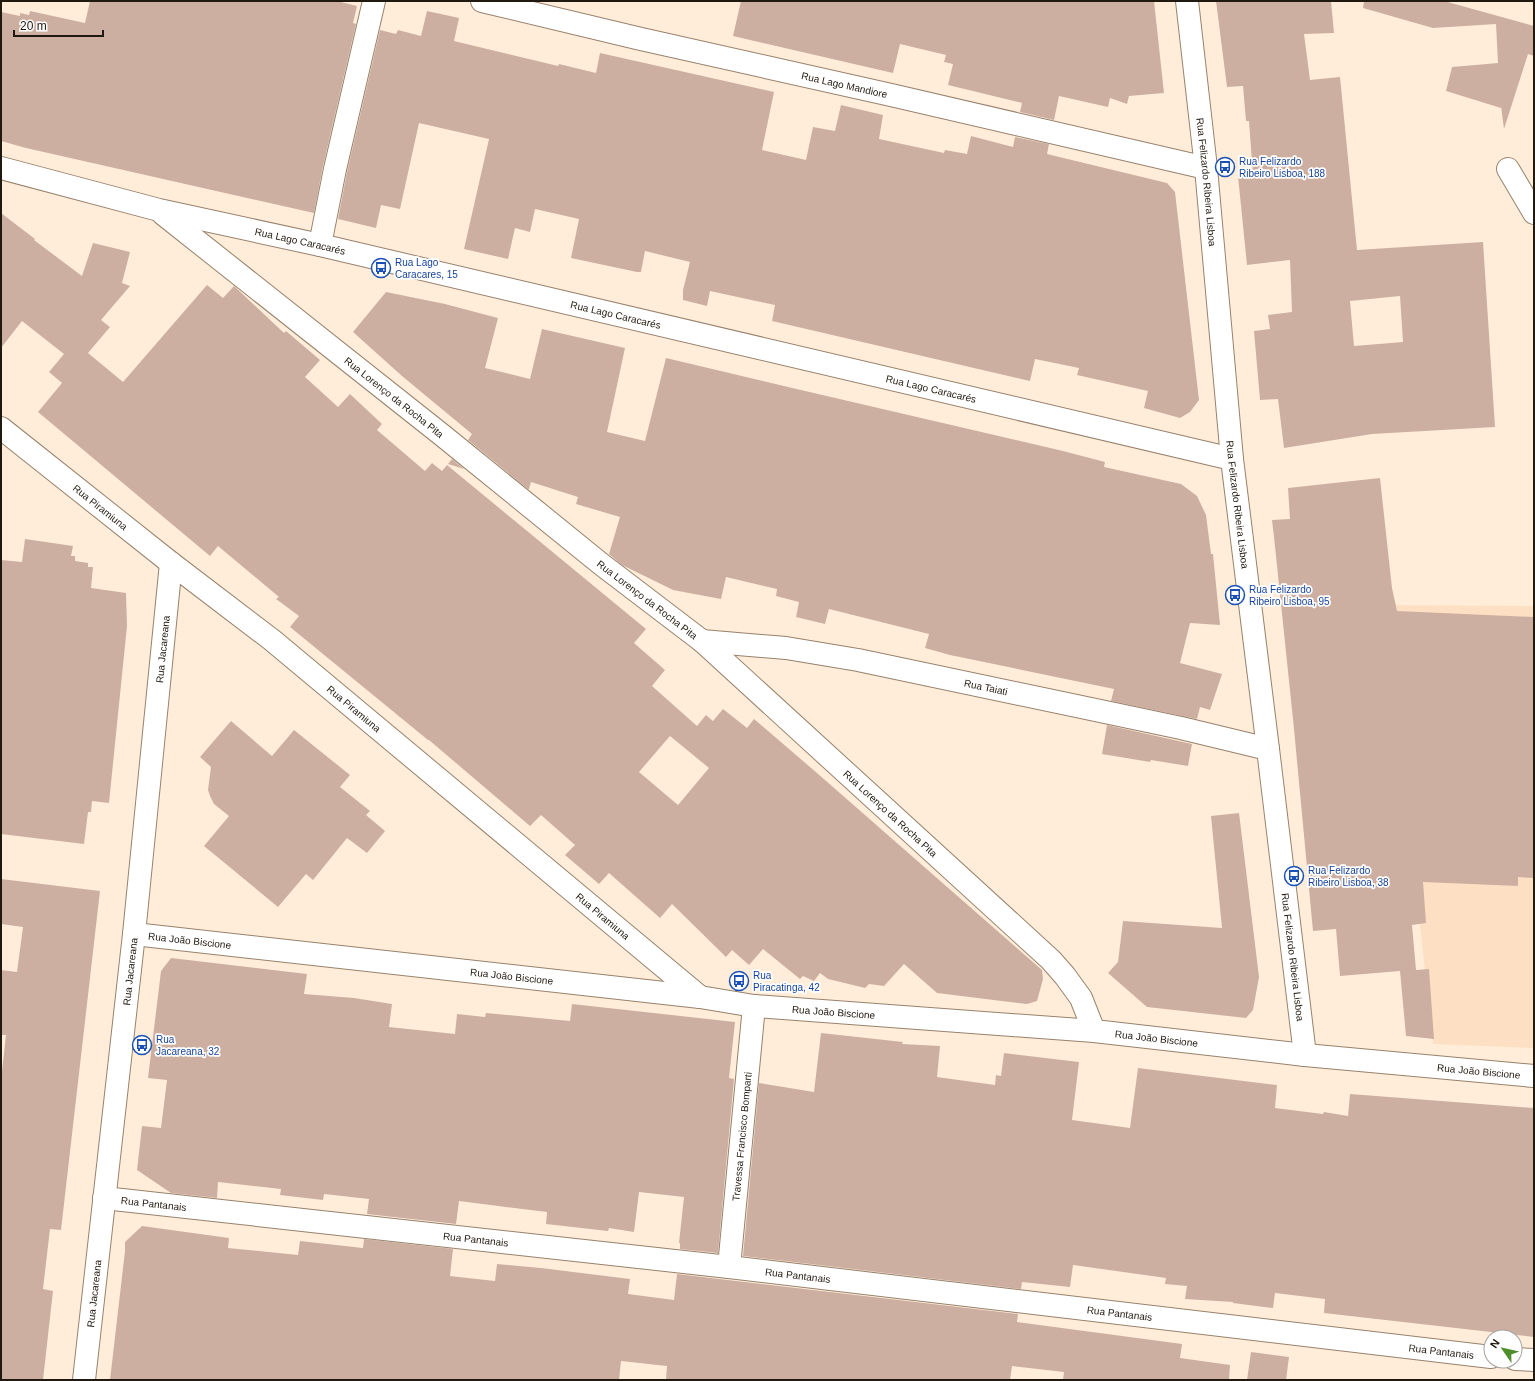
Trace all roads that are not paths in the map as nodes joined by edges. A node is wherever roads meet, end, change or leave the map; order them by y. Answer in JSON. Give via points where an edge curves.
{"nodes":[{"id":1,"x":374,"y":1,"type":"edge"},
{"id":2,"x":482,"y":1,"type":"edge"},
{"id":3,"x":1187,"y":1,"type":"edge"},
{"id":4,"x":1,"y":168,"type":"edge"},
{"id":5,"x":1206,"y":168,"type":"junction"},
{"id":6,"x":1508,"y":169,"type":"dead end"},
{"id":7,"x":159,"y":210,"type":"junction"},
{"id":8,"x":1534,"y":213,"type":"edge"},
{"id":9,"x":320,"y":245,"type":"junction"},
{"id":10,"x":1,"y":428,"type":"edge"},
{"id":11,"x":1232,"y":459,"type":"junction"},
{"id":12,"x":171,"y":563,"type":"junction"},
{"id":13,"x":702,"y":641,"type":"junction"},
{"id":14,"x":1268,"y":749,"type":"junction"},
{"id":15,"x":134,"y":934,"type":"junction"},
{"id":16,"x":700,"y":997,"type":"junction"},
{"id":17,"x":754,"y":1006,"type":"junction"},
{"id":18,"x":1094,"y":1031,"type":"junction"},
{"id":19,"x":1304,"y":1055,"type":"junction"},
{"id":20,"x":1534,"y":1076,"type":"edge"},
{"id":21,"x":104,"y":1198,"type":"junction"},
{"id":22,"x":729,"y":1267,"type":"junction"},
{"id":23,"x":1483,"y":1356,"type":"edge"},
{"id":24,"x":1523,"y":1359,"type":"edge"},
{"id":25,"x":1534,"y":1360,"type":"edge"},
{"id":26,"x":84,"y":1380,"type":"edge"}],
"edges":[{"from":1,"to":9,"type":"street"},
{"from":2,"to":5,"type":"street","name":"Rua Lago Mandiore"},
{"from":3,"to":5,"type":"street","name":"Rua Felizardo Ribeira Lisboa"},
{"from":4,"to":7,"type":"street","name":"Rua Lago Caracarés"},
{"from":5,"to":11,"type":"street","name":"Rua Felizardo Ribeira Lisboa"},
{"from":6,"to":8,"type":"street"},
{"from":7,"to":9,"type":"street","name":"Rua Lago Caracarés"},
{"from":7,"to":13,"type":"street","name":"Rua Lorenço da Rocha Pita","via":[[601,564]]},
{"from":9,"to":11,"type":"street","name":"Rua Lago Caracarés"},
{"from":10,"to":12,"type":"street","name":"Rua Piramiuna"},
{"from":11,"to":14,"type":"street","name":"Rua Felizardo Ribeira Lisboa"},
{"from":12,"to":15,"type":"street","name":"Rua Jacareana"},
{"from":12,"to":16,"type":"street","name":"Rua Piramiuna","via":[[272,640]]},
{"from":13,"to":14,"type":"street","name":"Rua Taiati","via":[[786,648],[858,660]]},
{"from":13,"to":18,"type":"street","name":"Rua Lorenço da Rocha Pita","via":[[1051,960],[1081,998]]},
{"from":14,"to":19,"type":"street","name":"Rua Felizardo Ribeira Lisboa"},
{"from":15,"to":16,"type":"street","name":"Rua João Biscione"},
{"from":15,"to":21,"type":"street","name":"Rua Jacareana"},
{"from":16,"to":17,"type":"street","name":"Rua João Biscione"},
{"from":17,"to":18,"type":"street","name":"Rua João Biscione"},
{"from":17,"to":22,"type":"street","name":"Travessa Francisco Bomparti"},
{"from":18,"to":19,"type":"street","name":"Rua João Biscione"},
{"from":19,"to":20,"type":"street","name":"Rua João Biscione"},
{"from":21,"to":22,"type":"street","name":"Rua Pantanais"},
{"from":21,"to":26,"type":"street","name":"Rua Jacareana"},
{"from":22,"to":23,"type":"street","name":"Rua Pantanais"},
{"from":24,"to":25,"type":"street"}]}
